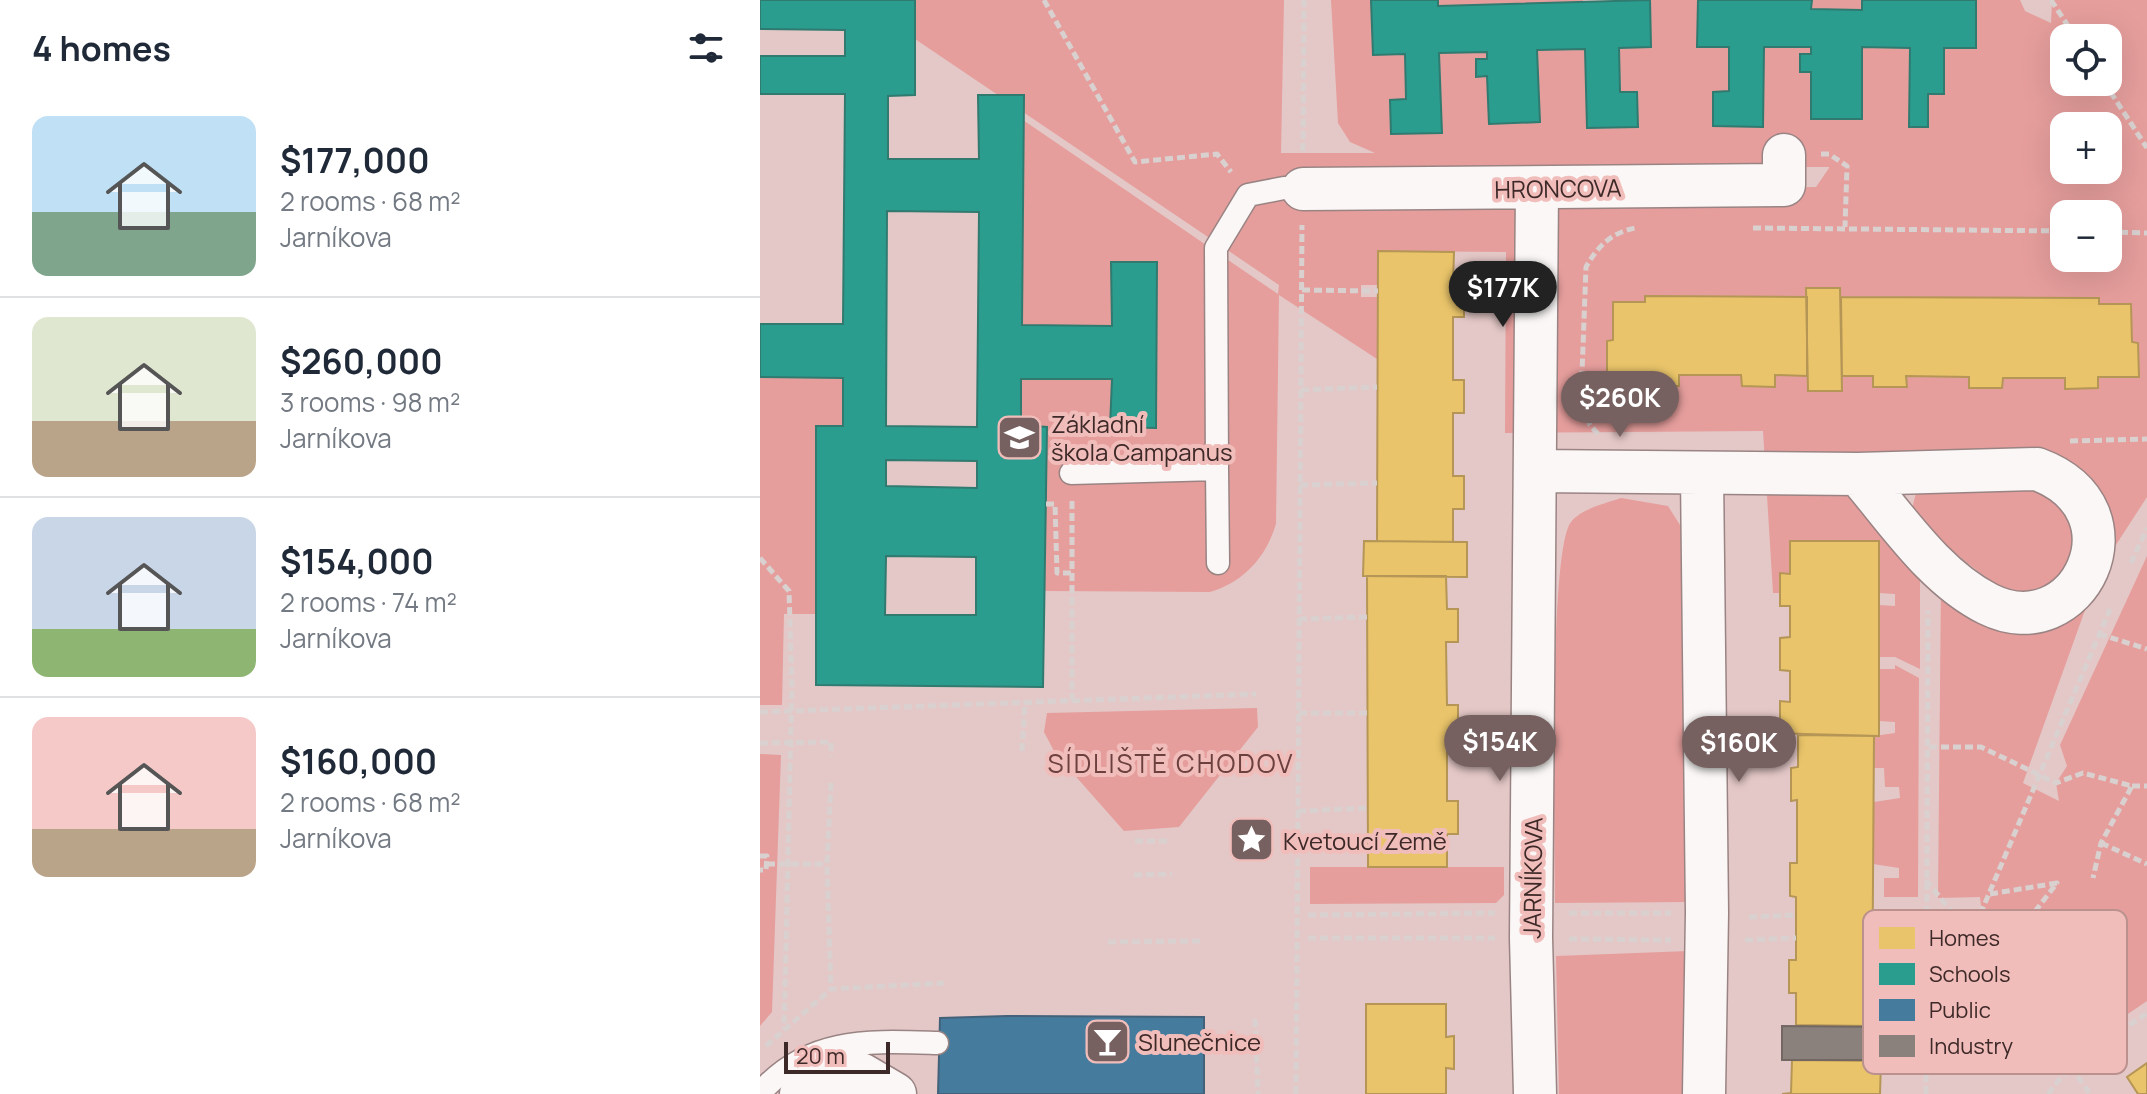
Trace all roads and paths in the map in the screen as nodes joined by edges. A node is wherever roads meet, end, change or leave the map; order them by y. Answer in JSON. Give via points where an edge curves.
{"nodes":[{"id":1,"x":1044,"y":0,"type":"edge"},
{"id":2,"x":1304,"y":0,"type":"edge"},
{"id":3,"x":2051,"y":0,"type":"edge"},
{"id":4,"x":2067,"y":24,"type":"edge"},
{"id":5,"x":2113,"y":96,"type":"edge"},
{"id":6,"x":2147,"y":148,"type":"edge"},
{"id":7,"x":1784,"y":155,"type":"joint"},
{"id":8,"x":1537,"y":188,"type":"junction"},
{"id":9,"x":1303,"y":189,"type":"junction"},
{"id":10,"x":1248,"y":195,"type":"junction"},
{"id":11,"x":1845,"y":227,"type":"junction"},
{"id":12,"x":1647,"y":228,"type":"dead end"},
{"id":13,"x":1738,"y":228,"type":"dead end"},
{"id":14,"x":2050,"y":231,"type":"edge"},
{"id":15,"x":2122,"y":232,"type":"edge"},
{"id":16,"x":2147,"y":233,"type":"edge"},
{"id":17,"x":1302,"y":290,"type":"junction"},
{"id":18,"x":1378,"y":291,"type":"dead end"},
{"id":19,"x":1377,"y":387,"type":"dead end"},
{"id":20,"x":1301,"y":390,"type":"junction"},
{"id":21,"x":2147,"y":439,"type":"edge"},
{"id":22,"x":2068,"y":441,"type":"dead end"},
{"id":23,"x":1608,"y":444,"type":"dead end"},
{"id":24,"x":1217,"y":469,"type":"junction"},
{"id":25,"x":1536,"y":471,"type":"junction"},
{"id":26,"x":1071,"y":473,"type":"joint"},
{"id":27,"x":1702,"y":474,"type":"junction"},
{"id":28,"x":1858,"y":474,"type":"junction"},
{"id":29,"x":1377,"y":483,"type":"dead end"},
{"id":30,"x":1300,"y":485,"type":"junction"},
{"id":31,"x":1046,"y":504,"type":"dead end"},
{"id":32,"x":2147,"y":528,"type":"edge"},
{"id":33,"x":1928,"y":555,"type":"junction"},
{"id":34,"x":760,"y":558,"type":"edge"},
{"id":35,"x":1218,"y":563,"type":"dead end"},
{"id":36,"x":2129,"y":568,"type":"dead end"},
{"id":37,"x":1072,"y":573,"type":"junction"},
{"id":38,"x":2111,"y":608,"type":"dead end"},
{"id":39,"x":1367,"y":617,"type":"dead end"},
{"id":40,"x":1299,"y":619,"type":"junction"},
{"id":41,"x":2099,"y":634,"type":"junction"},
{"id":42,"x":2147,"y":649,"type":"edge"},
{"id":43,"x":1256,"y":694,"type":"dead end"},
{"id":44,"x":1072,"y":700,"type":"junction"},
{"id":45,"x":1025,"y":702,"type":"junction"},
{"id":46,"x":760,"y":712,"type":"edge"},
{"id":47,"x":790,"y":712,"type":"junction"},
{"id":48,"x":1299,"y":713,"type":"junction"},
{"id":49,"x":1367,"y":713,"type":"dead end"},
{"id":50,"x":760,"y":743,"type":"edge"},
{"id":51,"x":789,"y":743,"type":"junction"},
{"id":52,"x":1929,"y":747,"type":"junction"},
{"id":53,"x":1022,"y":751,"type":"dead end"},
{"id":54,"x":831,"y":756,"type":"dead end"},
{"id":55,"x":2040,"y":776,"type":"junction"},
{"id":56,"x":831,"y":783,"type":"dead end"},
{"id":57,"x":2132,"y":786,"type":"junction"},
{"id":58,"x":2147,"y":786,"type":"edge"},
{"id":59,"x":1367,"y":808,"type":"dead end"},
{"id":60,"x":1298,"y":811,"type":"junction"},
{"id":61,"x":1135,"y":841,"type":"dead end"},
{"id":62,"x":1169,"y":841,"type":"dead end"},
{"id":63,"x":2101,"y":843,"type":"junction"},
{"id":64,"x":760,"y":856,"type":"edge"},
{"id":65,"x":767,"y":864,"type":"junction"},
{"id":66,"x":827,"y":864,"type":"junction"},
{"id":67,"x":2147,"y":864,"type":"edge"},
{"id":68,"x":789,"y":866,"type":"junction"},
{"id":69,"x":760,"y":870,"type":"edge"},
{"id":70,"x":1172,"y":874,"type":"dead end"},
{"id":71,"x":1134,"y":875,"type":"dead end"},
{"id":72,"x":2093,"y":878,"type":"dead end"},
{"id":73,"x":1924,"y":879,"type":"junction"},
{"id":74,"x":1989,"y":894,"type":"junction"},
{"id":75,"x":1926,"y":910,"type":"edge"},
{"id":76,"x":1950,"y":910,"type":"edge"},
{"id":77,"x":1982,"y":910,"type":"edge"},
{"id":78,"x":2036,"y":910,"type":"edge"},
{"id":79,"x":1796,"y":915,"type":"dead end"},
{"id":80,"x":1796,"y":938,"type":"dead end"},
{"id":81,"x":1749,"y":940,"type":"junction"},
{"id":82,"x":1202,"y":941,"type":"dead end"},
{"id":83,"x":1108,"y":942,"type":"dead end"},
{"id":84,"x":1744,"y":952,"type":"dead end"},
{"id":85,"x":944,"y":983,"type":"dead end"},
{"id":86,"x":831,"y":989,"type":"junction"},
{"id":87,"x":2147,"y":1013,"type":"edge"},
{"id":88,"x":1255,"y":1019,"type":"dead end"},
{"id":89,"x":2127,"y":1027,"type":"edge"},
{"id":90,"x":784,"y":1029,"type":"junction"},
{"id":91,"x":937,"y":1043,"type":"dead end"},
{"id":92,"x":760,"y":1051,"type":"edge"},
{"id":93,"x":1926,"y":1074,"type":"edge"},
{"id":94,"x":2064,"y":1074,"type":"edge"},
{"id":95,"x":2076,"y":1074,"type":"edge"},
{"id":96,"x":760,"y":1093,"type":"edge"},
{"id":97,"x":801,"y":1094,"type":"edge"},
{"id":98,"x":895,"y":1094,"type":"edge"},
{"id":99,"x":1258,"y":1094,"type":"edge"},
{"id":100,"x":1296,"y":1094,"type":"edge"},
{"id":101,"x":1535,"y":1094,"type":"edge"},
{"id":102,"x":1704,"y":1094,"type":"edge"},
{"id":103,"x":1926,"y":1094,"type":"edge"},
{"id":104,"x":2048,"y":1094,"type":"edge"},
{"id":105,"x":2090,"y":1094,"type":"edge"}],
"edges":[{"from":1,"to":10,"type":"path","via":[[1135,162],[1217,154]]},
{"from":2,"to":9,"type":"path"},
{"from":3,"to":4,"type":"path"},
{"from":5,"to":6,"type":"path"},
{"from":7,"to":8,"type":"street","name":"HRONCOVA","via":[[1784,185]]},
{"from":7,"to":11,"type":"path","via":[[1829,154],[1847,166]]},
{"from":8,"to":9,"type":"street","name":"HRONCOVA"},
{"from":8,"to":25,"type":"street","name":"JARNÍKOVA"},
{"from":9,"to":10,"type":"lane"},
{"from":9,"to":17,"type":"path"},
{"from":10,"to":24,"type":"lane","via":[[1216,248]]},
{"from":11,"to":13,"type":"path"},
{"from":11,"to":14,"type":"path"},
{"from":12,"to":23,"type":"path","via":[[1611,236],[1586,267],[1581,400],[1590,425]]},
{"from":15,"to":16,"type":"path"},
{"from":17,"to":18,"type":"path"},
{"from":17,"to":20,"type":"path"},
{"from":19,"to":20,"type":"path"},
{"from":20,"to":30,"type":"path"},
{"from":21,"to":22,"type":"path"},
{"from":24,"to":26,"type":"lane"},
{"from":24,"to":35,"type":"lane"},
{"from":25,"to":27,"type":"street"},
{"from":25,"to":101,"type":"street","name":"JARNÍKOVA","via":[[1531,938]]},
{"from":26,"to":37,"type":"path"},
{"from":27,"to":28,"type":"street"},
{"from":27,"to":102,"type":"street"},
{"from":28,"to":33,"type":"street"},
{"from":28,"to":33,"type":"street","via":[[2037,469],[2057,476],[2073,490],[2094,536],[2085,579],[2054,604],[2034,609],[1991,605]]},
{"from":29,"to":30,"type":"path"},
{"from":30,"to":40,"type":"path"},
{"from":31,"to":37,"type":"path","via":[[1055,504],[1057,573]]},
{"from":32,"to":36,"type":"path"},
{"from":33,"to":52,"type":"path"},
{"from":34,"to":47,"type":"path","via":[[789,591]]},
{"from":37,"to":44,"type":"path"},
{"from":38,"to":41,"type":"path"},
{"from":39,"to":40,"type":"path"},
{"from":40,"to":48,"type":"path"},
{"from":41,"to":42,"type":"path"},
{"from":41,"to":55,"type":"path"},
{"from":43,"to":44,"type":"path"},
{"from":44,"to":45,"type":"path"},
{"from":45,"to":47,"type":"path"},
{"from":45,"to":53,"type":"path"},
{"from":46,"to":47,"type":"path"},
{"from":47,"to":51,"type":"path"},
{"from":48,"to":49,"type":"path"},
{"from":48,"to":60,"type":"path"},
{"from":50,"to":51,"type":"path"},
{"from":51,"to":54,"type":"path","via":[[831,742]]},
{"from":51,"to":68,"type":"path"},
{"from":52,"to":55,"type":"path","via":[[1981,747]]},
{"from":52,"to":73,"type":"path"},
{"from":55,"to":57,"type":"path","via":[[2056,783],[2083,773]]},
{"from":55,"to":74,"type":"path"},
{"from":56,"to":66,"type":"path"},
{"from":57,"to":58,"type":"path"},
{"from":57,"to":63,"type":"path"},
{"from":59,"to":60,"type":"path"},
{"from":60,"to":100,"type":"path"},
{"from":61,"to":62,"type":"path"},
{"from":63,"to":67,"type":"path"},
{"from":63,"to":72,"type":"path"},
{"from":64,"to":65,"type":"path","via":[[767,856]]},
{"from":65,"to":68,"type":"path"},
{"from":65,"to":69,"type":"path"},
{"from":66,"to":68,"type":"path"},
{"from":66,"to":86,"type":"path"},
{"from":68,"to":90,"type":"path"},
{"from":70,"to":71,"type":"path"},
{"from":73,"to":75,"type":"path"},
{"from":73,"to":76,"type":"path"},
{"from":74,"to":77,"type":"path"},
{"from":74,"to":78,"type":"path","via":[[2057,883]]},
{"from":79,"to":81,"type":"path","via":[[1749,915]]},
{"from":80,"to":81,"type":"path"},
{"from":81,"to":84,"type":"path"},
{"from":82,"to":83,"type":"path"},
{"from":85,"to":86,"type":"path"},
{"from":86,"to":90,"type":"path"},
{"from":87,"to":89,"type":"path"},
{"from":88,"to":99,"type":"path"},
{"from":90,"to":92,"type":"path"},
{"from":91,"to":96,"type":"lane","via":[[869,1041],[807,1054]]},
{"from":93,"to":103,"type":"path"},
{"from":94,"to":104,"type":"path"},
{"from":95,"to":105,"type":"path"},
{"from":97,"to":98,"type":"street","via":[[861,1074]]}]}
